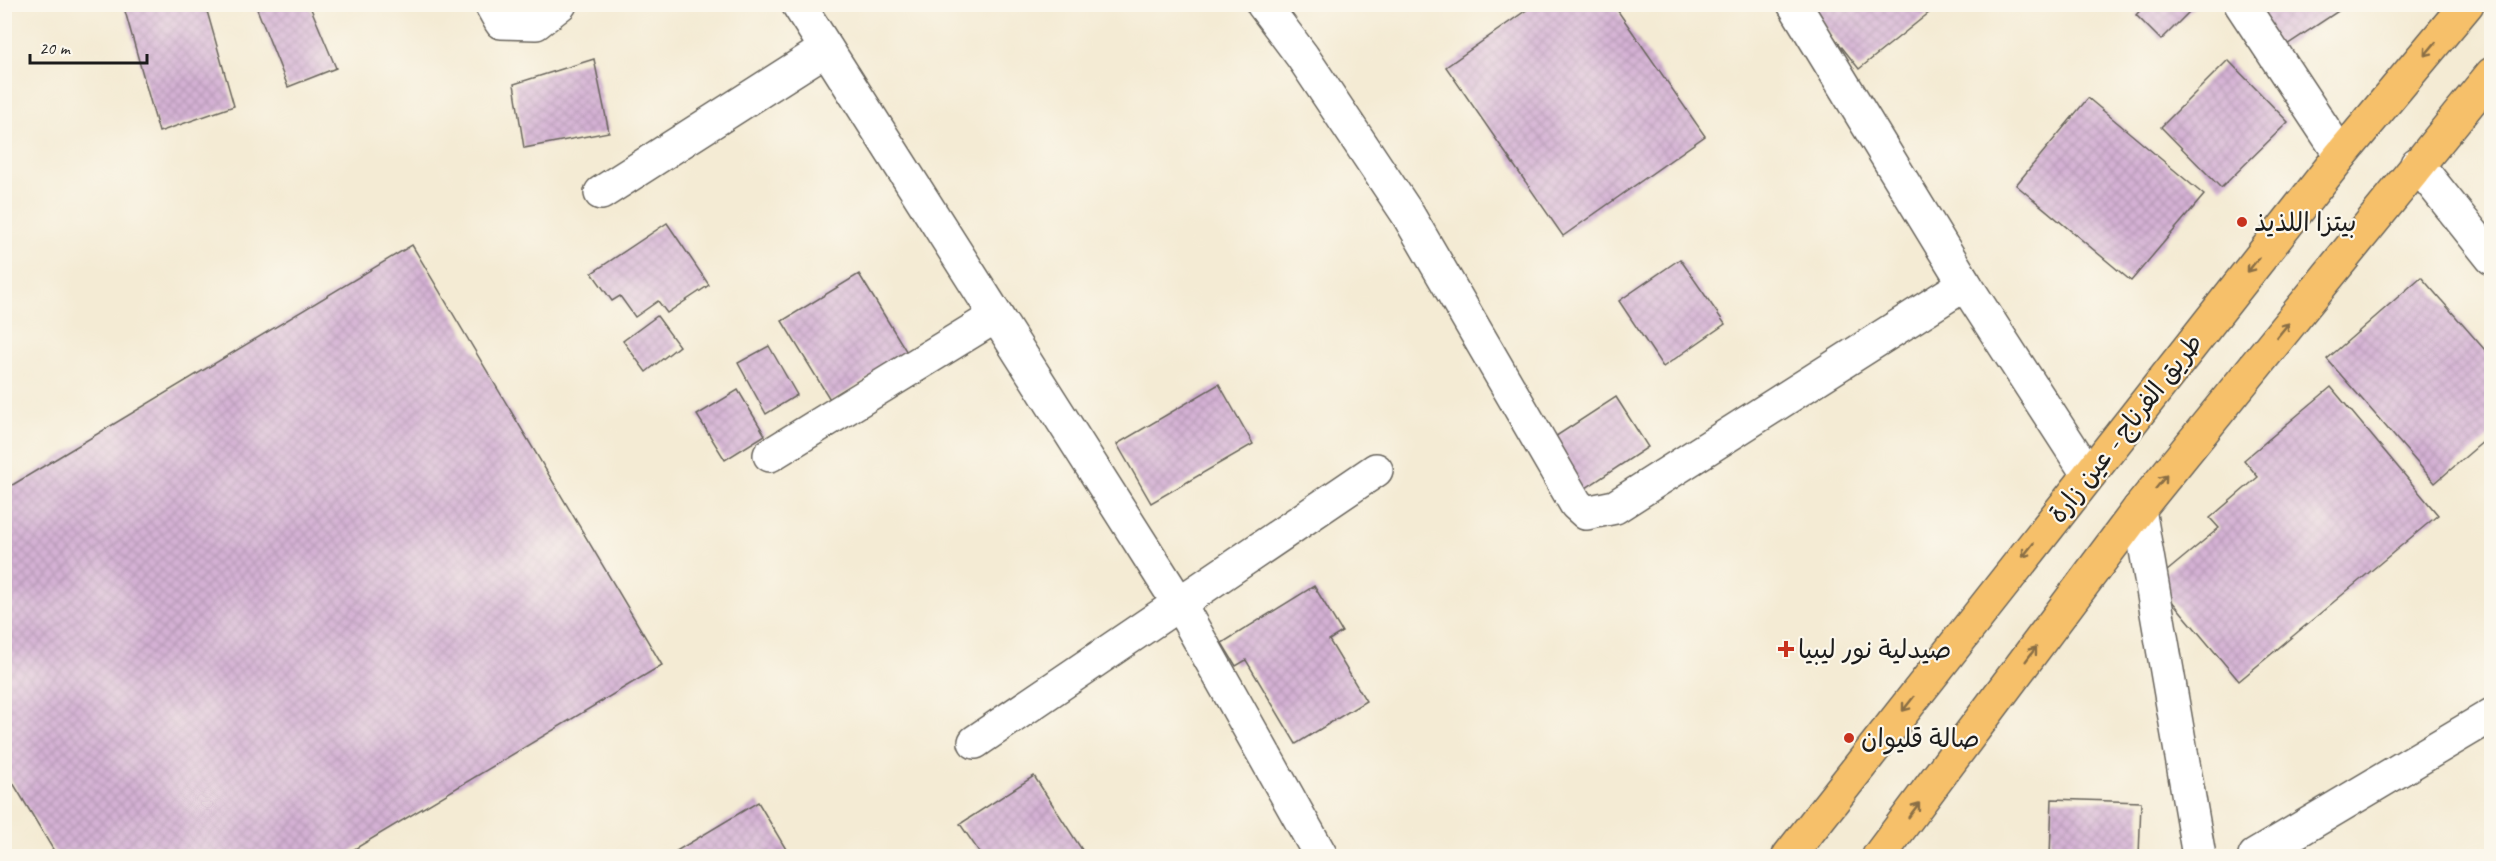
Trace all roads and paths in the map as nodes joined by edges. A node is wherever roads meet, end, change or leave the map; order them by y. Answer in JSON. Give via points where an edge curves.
{"nodes":[{"id":1,"x":491,"y":4,"type":"edge"},
{"id":2,"x":560,"y":4,"type":"edge"},
{"id":3,"x":798,"y":4,"type":"edge"},
{"id":4,"x":1263,"y":4,"type":"edge"},
{"id":5,"x":1794,"y":4,"type":"edge"},
{"id":6,"x":2241,"y":4,"type":"edge"},
{"id":7,"x":2467,"y":4,"type":"edge"},
{"id":8,"x":826,"y":49,"type":"junction"},
{"id":9,"x":2492,"y":74,"type":"edge"},
{"id":10,"x":2341,"y":155,"type":"junction"},
{"id":11,"x":2417,"y":164,"type":"junction"},
{"id":12,"x":601,"y":193,"type":"dead end"},
{"id":13,"x":2492,"y":258,"type":"edge"},
{"id":14,"x":1965,"y":284,"type":"junction"},
{"id":15,"x":996,"y":316,"type":"junction"},
{"id":16,"x":770,"y":455,"type":"dead end"},
{"id":17,"x":1376,"y":470,"type":"dead end"},
{"id":18,"x":2088,"y":474,"type":"junction"},
{"id":19,"x":2139,"y":509,"type":"junction"},
{"id":20,"x":1180,"y":605,"type":"junction"},
{"id":21,"x":2492,"y":715,"type":"edge"},
{"id":22,"x":975,"y":742,"type":"dead end"},
{"id":23,"x":1321,"y":856,"type":"edge"},
{"id":24,"x":1789,"y":856,"type":"edge"},
{"id":25,"x":1879,"y":856,"type":"edge"},
{"id":26,"x":2199,"y":856,"type":"edge"},
{"id":27,"x":2254,"y":856,"type":"edge"}],
"edges":[{"from":1,"to":2,"type":"street","via":[[501,22],[536,23]]},
{"from":3,"to":8,"type":"street"},
{"from":4,"to":14,"type":"street","via":[[1407,213],[1576,504],[1586,513],[1615,507]]},
{"from":5,"to":14,"type":"street"},
{"from":6,"to":10,"type":"street"},
{"from":7,"to":10,"type":"main road","name":"طريق الفرناج - عين زارة","one_way":true},
{"from":8,"to":12,"type":"street"},
{"from":8,"to":15,"type":"street"},
{"from":9,"to":11,"type":"main road"},
{"from":10,"to":18,"type":"main road","name":"طريق الفرناج - عين زارة","one_way":true},
{"from":11,"to":13,"type":"street"},
{"from":19,"to":11,"type":"main road","one_way":true},
{"from":14,"to":18,"type":"street"},
{"from":15,"to":16,"type":"street"},
{"from":15,"to":20,"type":"street"},
{"from":17,"to":20,"type":"street"},
{"from":18,"to":24,"type":"main road","name":"طريق الفرناج - عين زارة","one_way":true},
{"from":25,"to":19,"type":"main road","one_way":true},
{"from":19,"to":26,"type":"street"},
{"from":20,"to":22,"type":"street"},
{"from":20,"to":23,"type":"street"},
{"from":21,"to":27,"type":"street"}]}
